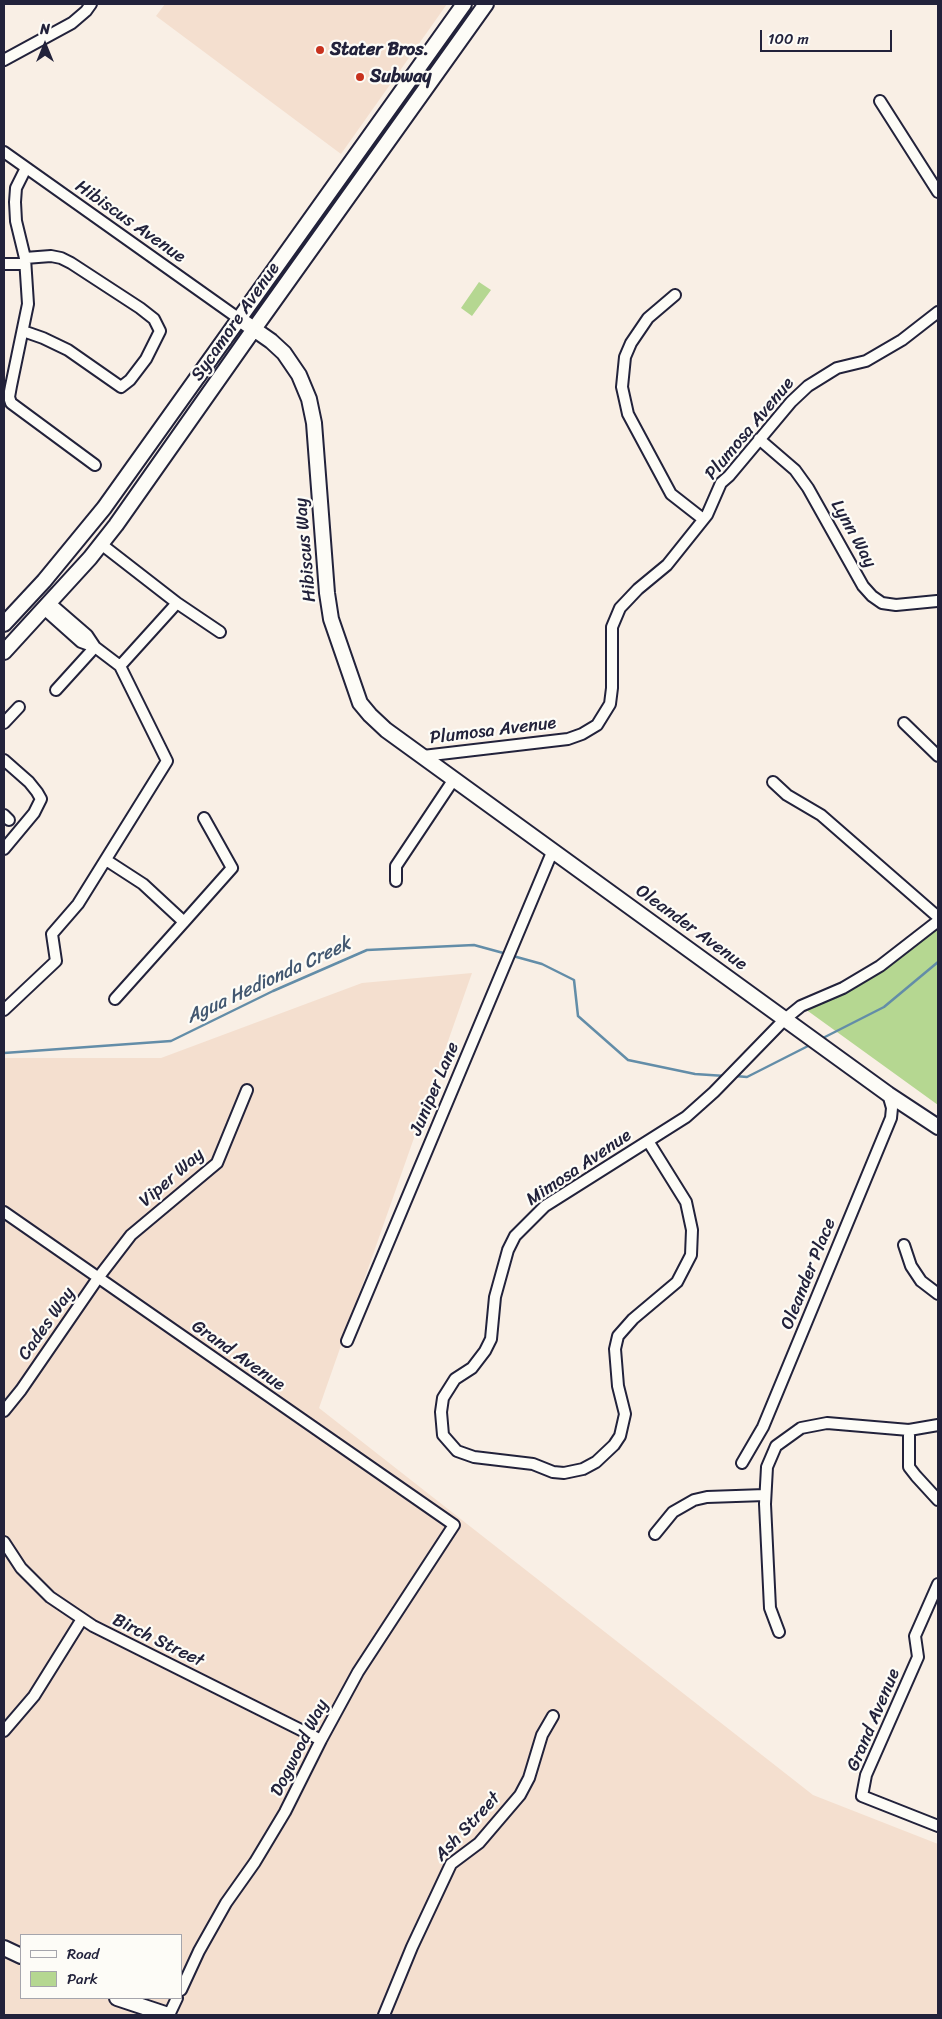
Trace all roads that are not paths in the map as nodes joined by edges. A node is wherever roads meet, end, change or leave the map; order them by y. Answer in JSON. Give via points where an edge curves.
{"nodes":[{"id":1,"x":91,"y":4,"type":"edge"},
{"id":2,"x":464,"y":4,"type":"edge"},
{"id":3,"x":486,"y":4,"type":"edge"},
{"id":4,"x":4,"y":60,"type":"edge"},
{"id":5,"x":880,"y":101,"type":"dead end"},
{"id":6,"x":4,"y":152,"type":"edge"},
{"id":7,"x":26,"y":168,"type":"junction"},
{"id":8,"x":938,"y":192,"type":"edge"},
{"id":9,"x":25,"y":261,"type":"junction"},
{"id":10,"x":4,"y":264,"type":"edge"},
{"id":11,"x":676,"y":296,"type":"dead end"},
{"id":12,"x":938,"y":312,"type":"edge"},
{"id":13,"x":238,"y":318,"type":"junction"},
{"id":14,"x":254,"y":328,"type":"junction"},
{"id":15,"x":23,"y":331,"type":"junction"},
{"id":16,"x":7,"y":386,"type":"edge"},
{"id":17,"x":758,"y":439,"type":"junction"},
{"id":18,"x":95,"y":465,"type":"dead end"},
{"id":19,"x":703,"y":520,"type":"junction"},
{"id":20,"x":101,"y":544,"type":"junction"},
{"id":21,"x":937,"y":601,"type":"dead end"},
{"id":22,"x":177,"y":603,"type":"junction"},
{"id":23,"x":47,"y":606,"type":"junction"},
{"id":24,"x":4,"y":624,"type":"edge"},
{"id":25,"x":220,"y":632,"type":"dead end"},
{"id":26,"x":95,"y":647,"type":"junction"},
{"id":27,"x":4,"y":652,"type":"edge"},
{"id":28,"x":120,"y":666,"type":"junction"},
{"id":29,"x":56,"y":690,"type":"dead end"},
{"id":30,"x":19,"y":707,"type":"dead end"},
{"id":31,"x":4,"y":723,"type":"edge"},
{"id":32,"x":904,"y":723,"type":"dead end"},
{"id":33,"x":423,"y":756,"type":"junction"},
{"id":34,"x":938,"y":756,"type":"edge"},
{"id":35,"x":4,"y":760,"type":"edge"},
{"id":36,"x":454,"y":779,"type":"junction"},
{"id":37,"x":773,"y":782,"type":"dead end"},
{"id":38,"x":204,"y":818,"type":"dead end"},
{"id":39,"x":4,"y":849,"type":"edge"},
{"id":40,"x":553,"y":850,"type":"junction"},
{"id":41,"x":106,"y":860,"type":"junction"},
{"id":42,"x":396,"y":881,"type":"dead end"},
{"id":43,"x":938,"y":919,"type":"edge"},
{"id":44,"x":184,"y":922,"type":"junction"},
{"id":45,"x":115,"y":999,"type":"dead end"},
{"id":46,"x":4,"y":1010,"type":"edge"},
{"id":47,"x":785,"y":1019,"type":"junction"},
{"id":48,"x":247,"y":1090,"type":"dead end"},
{"id":49,"x":888,"y":1094,"type":"junction"},
{"id":50,"x":938,"y":1128,"type":"edge"},
{"id":51,"x":648,"y":1141,"type":"junction"},
{"id":52,"x":4,"y":1212,"type":"edge"},
{"id":53,"x":904,"y":1245,"type":"dead end"},
{"id":54,"x":98,"y":1278,"type":"junction"},
{"id":55,"x":938,"y":1294,"type":"edge"},
{"id":56,"x":347,"y":1341,"type":"dead end"},
{"id":57,"x":4,"y":1411,"type":"edge"},
{"id":58,"x":938,"y":1426,"type":"edge"},
{"id":59,"x":909,"y":1430,"type":"junction"},
{"id":60,"x":742,"y":1463,"type":"dead end"},
{"id":61,"x":766,"y":1495,"type":"junction"},
{"id":62,"x":938,"y":1500,"type":"edge"},
{"id":63,"x":454,"y":1525,"type":"joint"},
{"id":64,"x":655,"y":1534,"type":"dead end"},
{"id":65,"x":4,"y":1542,"type":"edge"},
{"id":66,"x":938,"y":1584,"type":"edge"},
{"id":67,"x":82,"y":1619,"type":"junction"},
{"id":68,"x":779,"y":1632,"type":"dead end"},
{"id":69,"x":553,"y":1716,"type":"dead end"},
{"id":70,"x":4,"y":1731,"type":"edge"},
{"id":71,"x":321,"y":1740,"type":"junction"},
{"id":72,"x":938,"y":1826,"type":"edge"},
{"id":73,"x":4,"y":1948,"type":"edge"},
{"id":74,"x":20,"y":1956,"type":"edge"},
{"id":75,"x":182,"y":1988,"type":"edge"},
{"id":76,"x":120,"y":1999,"type":"edge"},
{"id":77,"x":176,"y":1999,"type":"edge"},
{"id":78,"x":168,"y":2015,"type":"edge"},
{"id":79,"x":384,"y":2015,"type":"edge"}],
"edges":[{"from":1,"to":4,"type":"street","via":[[72,23]]},
{"from":2,"to":13,"type":"main road","name":"Sycamore Avenue"},
{"from":3,"to":14,"type":"main road","name":"Sycamore Avenue"},
{"from":5,"to":8,"type":"street"},
{"from":6,"to":7,"type":"street","name":"Hibiscus Avenue"},
{"from":7,"to":9,"type":"street","via":[[16,188],[15,202]]},
{"from":7,"to":13,"type":"street","name":"Hibiscus Avenue"},
{"from":9,"to":10,"type":"street"},
{"from":9,"to":15,"type":"street","via":[[28,304]]},
{"from":9,"to":15,"type":"street","via":[[50,256],[71,262],[140,308],[154,319],[160,331],[146,359],[121,387],[55,343]]},
{"from":11,"to":19,"type":"street","via":[[648,318],[631,343],[625,357],[622,387],[628,414],[670,494]]},
{"from":12,"to":17,"type":"street","name":"Plumosa Avenue","via":[[902,340],[866,361],[836,368],[808,386]]},
{"from":13,"to":14,"type":"main road","name":"Hibiscus Way"},
{"from":13,"to":24,"type":"main road","name":"Sycamore Avenue","via":[[104,508]]},
{"from":14,"to":20,"type":"main road","name":"Sycamore Avenue"},
{"from":14,"to":33,"type":"main road","name":"Hibiscus Way","via":[[284,353],[309,399],[314,423],[331,619],[360,703],[386,730]]},
{"from":15,"to":16,"type":"street"},
{"from":16,"to":18,"type":"street","via":[[11,403]]},
{"from":17,"to":19,"type":"street","name":"Plumosa Avenue","via":[[721,483]]},
{"from":17,"to":21,"type":"street","name":"Lynn Way","via":[[795,470],[872,596],[896,605]]},
{"from":19,"to":33,"type":"street","name":"Plumosa Avenue","via":[[667,566],[638,588],[620,608],[612,627],[610,704],[597,725],[568,739]]},
{"from":20,"to":22,"type":"street"},
{"from":20,"to":23,"type":"main road","name":"Sycamore Avenue"},
{"from":22,"to":25,"type":"street"},
{"from":22,"to":28,"type":"street"},
{"from":23,"to":26,"type":"street","via":[[81,642]]},
{"from":23,"to":27,"type":"main road","name":"Sycamore Avenue"},
{"from":26,"to":28,"type":"street"},
{"from":26,"to":29,"type":"street"},
{"from":28,"to":41,"type":"street","via":[[167,761]]},
{"from":30,"to":31,"type":"street"},
{"from":32,"to":34,"type":"street"},
{"from":33,"to":36,"type":"main road","name":"Oleander Avenue"},
{"from":35,"to":39,"type":"street","via":[[29,782],[41,799],[34,813]]},
{"from":36,"to":40,"type":"main road","name":"Oleander Avenue"},
{"from":36,"to":42,"type":"street","via":[[396,866]]},
{"from":37,"to":43,"type":"street","via":[[787,795],[821,815]]},
{"from":38,"to":44,"type":"street","via":[[232,868]]},
{"from":40,"to":47,"type":"main road","name":"Oleander Avenue"},
{"from":40,"to":56,"type":"street","name":"Juniper Lane"},
{"from":41,"to":44,"type":"street","via":[[143,884]]},
{"from":41,"to":46,"type":"street","via":[[78,904],[52,934],[56,961]]},
{"from":43,"to":47,"type":"street","name":"Mimosa Avenue","via":[[880,966],[844,988],[801,1006]]},
{"from":44,"to":45,"type":"street"},
{"from":47,"to":49,"type":"main road","name":"Oleander Avenue"},
{"from":47,"to":51,"type":"street","name":"Mimosa Avenue","via":[[686,1117]]},
{"from":48,"to":54,"type":"street","name":"Viper Way","via":[[217,1163],[131,1235]]},
{"from":49,"to":50,"type":"main road","name":"Oleander Avenue"},
{"from":49,"to":60,"type":"street","name":"Oleander Place","via":[[891,1118],[763,1427]]},
{"from":51,"to":51,"type":"street","name":"Mimosa Avenue","via":[[545,1206],[515,1236],[495,1297],[491,1339],[472,1368],[455,1379],[442,1398],[442,1435],[457,1451],[474,1457],[533,1464],[564,1473],[596,1462],[620,1436],[625,1414],[617,1377],[615,1349],[618,1336],[632,1319],[677,1282],[691,1254],[692,1230],[686,1202]]},
{"from":52,"to":54,"type":"street","name":"Grand Avenue"},
{"from":53,"to":55,"type":"street","via":[[911,1266],[921,1281]]},
{"from":54,"to":57,"type":"street","name":"Cades Way"},
{"from":54,"to":63,"type":"street","name":"Grand Avenue"},
{"from":58,"to":59,"type":"street"},
{"from":59,"to":61,"type":"street","via":[[827,1423],[801,1428],[776,1446],[767,1467]]},
{"from":59,"to":62,"type":"street","via":[[910,1467]]},
{"from":61,"to":64,"type":"street","via":[[694,1500],[673,1512]]},
{"from":61,"to":68,"type":"street","via":[[770,1608]]},
{"from":63,"to":71,"type":"street","name":"Dogwood Way","via":[[358,1672]]},
{"from":65,"to":67,"type":"street","name":"Birch Street","via":[[21,1568],[50,1597]]},
{"from":66,"to":72,"type":"street","name":"Grand Avenue","via":[[915,1636],[918,1657],[866,1774],[862,1796]]},
{"from":67,"to":70,"type":"street","via":[[34,1696]]},
{"from":67,"to":71,"type":"street","name":"Birch Street"},
{"from":69,"to":79,"type":"street","name":"Ash Street","via":[[542,1735],[529,1778],[520,1795],[479,1843],[451,1864]]},
{"from":71,"to":75,"type":"street","name":"Dogwood Way","via":[[285,1812],[226,1903]]},
{"from":73,"to":74,"type":"main road"},
{"from":76,"to":78,"type":"main road"},
{"from":77,"to":78,"type":"street"}]}
